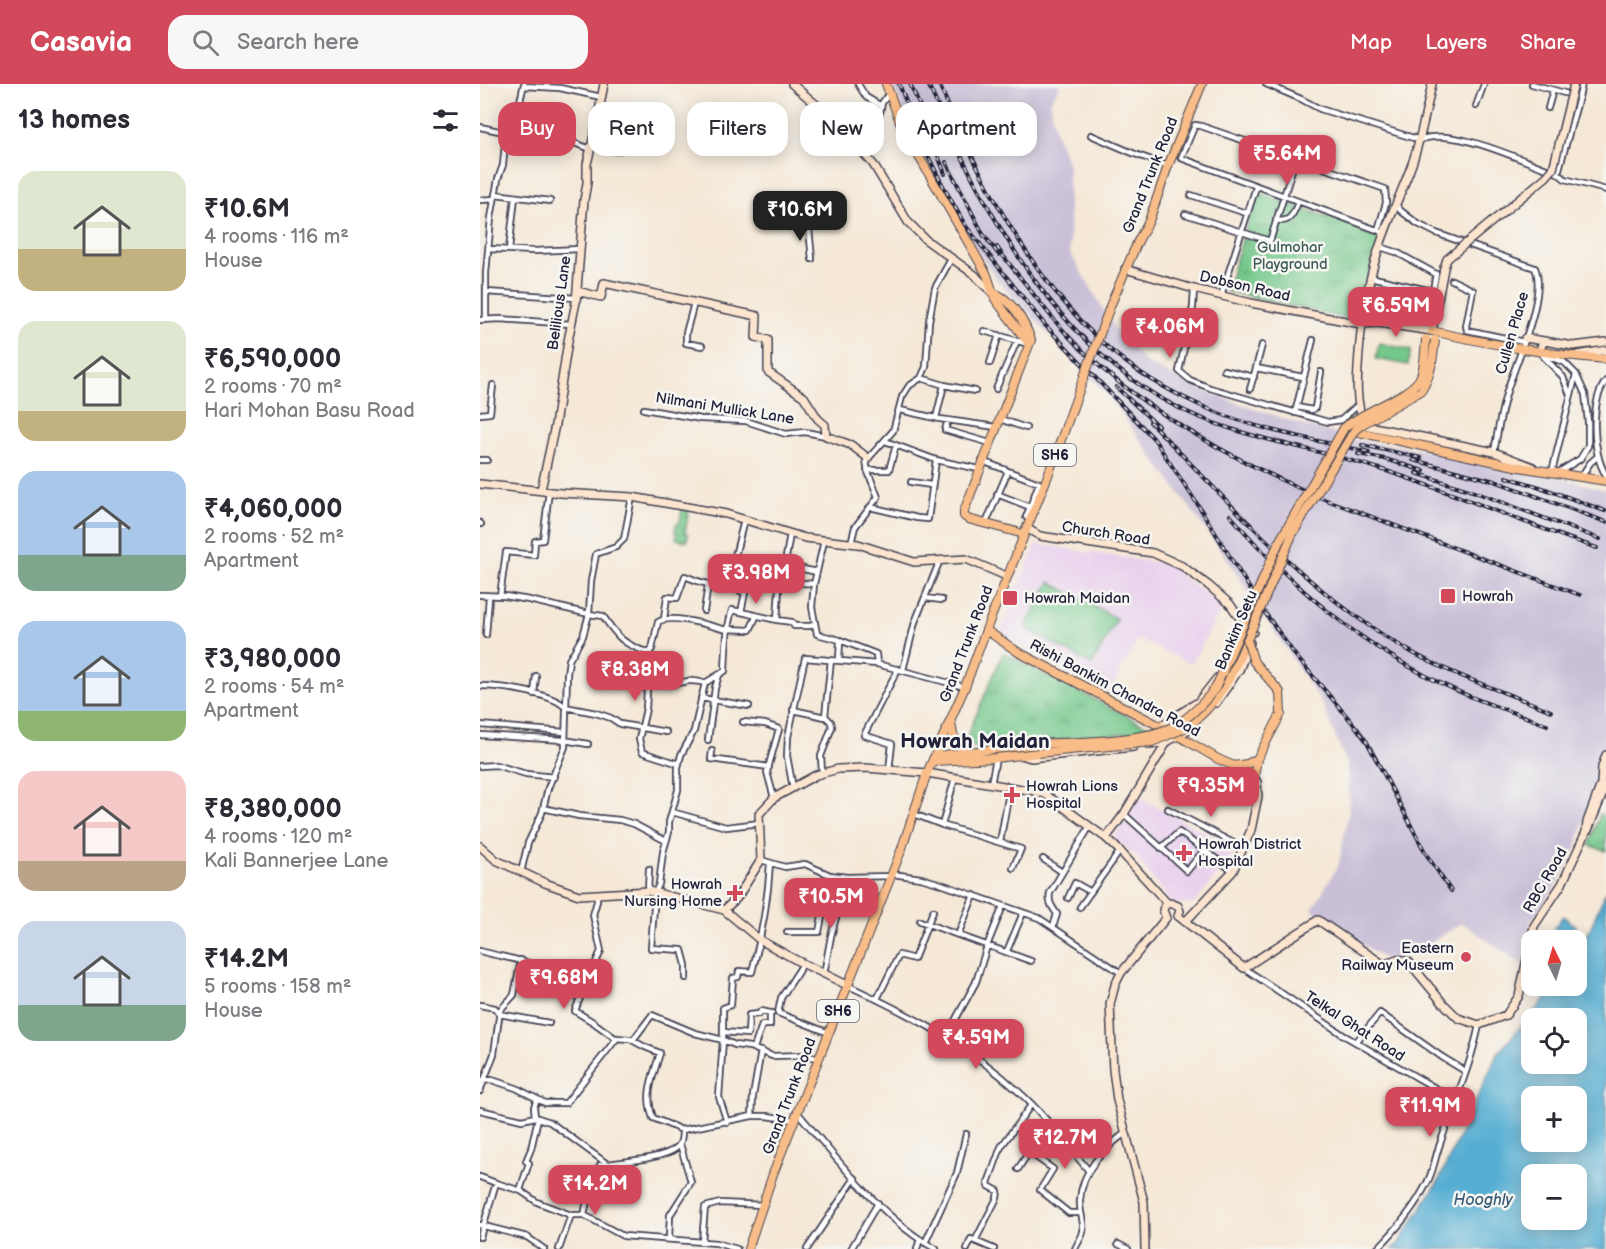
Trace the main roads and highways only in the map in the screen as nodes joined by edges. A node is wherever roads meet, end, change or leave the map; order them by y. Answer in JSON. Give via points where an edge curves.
{"nodes":[{"id":1,"x":604,"y":84,"type":"edge"},
{"id":2,"x":792,"y":84,"type":"edge"},
{"id":3,"x":886,"y":84,"type":"edge"},
{"id":4,"x":1202,"y":84,"type":"edge"},
{"id":5,"x":1432,"y":84,"type":"edge"},
{"id":6,"x":1574,"y":84,"type":"edge"},
{"id":7,"x":1125,"y":269,"type":"junction"},
{"id":8,"x":992,"y":292,"type":"junction"},
{"id":9,"x":577,"y":294,"type":"junction"},
{"id":10,"x":1361,"y":324,"type":"junction"},
{"id":11,"x":1432,"y":331,"type":"junction"},
{"id":12,"x":1544,"y":341,"type":"junction"},
{"id":13,"x":1524,"y":342,"type":"junction"},
{"id":14,"x":1606,"y":342,"type":"edge"},
{"id":15,"x":1606,"y":350,"type":"edge"},
{"id":16,"x":1541,"y":353,"type":"junction"},
{"id":17,"x":1573,"y":356,"type":"junction"},
{"id":18,"x":1606,"y":359,"type":"edge"},
{"id":19,"x":1354,"y":431,"type":"junction"},
{"id":20,"x":868,"y":458,"type":"road end"},
{"id":21,"x":1542,"y":470,"type":"junction"},
{"id":22,"x":1606,"y":481,"type":"edge"},
{"id":23,"x":480,"y":484,"type":"edge"},
{"id":24,"x":540,"y":490,"type":"junction"},
{"id":25,"x":1025,"y":531,"type":"junction"},
{"id":26,"x":1040,"y":536,"type":"junction"},
{"id":27,"x":1006,"y":576,"type":"junction"},
{"id":28,"x":1241,"y":620,"type":"junction"},
{"id":29,"x":986,"y":630,"type":"junction"},
{"id":30,"x":1247,"y":640,"type":"junction"},
{"id":31,"x":950,"y":722,"type":"junction"},
{"id":32,"x":1160,"y":727,"type":"junction"},
{"id":33,"x":1179,"y":736,"type":"junction"},
{"id":34,"x":1167,"y":742,"type":"junction"},
{"id":35,"x":966,"y":752,"type":"junction"},
{"id":36,"x":996,"y":754,"type":"junction"},
{"id":37,"x":1606,"y":755,"type":"edge"},
{"id":38,"x":1022,"y":756,"type":"junction"},
{"id":39,"x":934,"y":758,"type":"junction"},
{"id":40,"x":1257,"y":759,"type":"junction"},
{"id":41,"x":1234,"y":766,"type":"junction"},
{"id":42,"x":927,"y":773,"type":"junction"},
{"id":43,"x":1254,"y":777,"type":"junction"},
{"id":44,"x":1606,"y":786,"type":"edge"},
{"id":45,"x":1586,"y":832,"type":"junction"},
{"id":46,"x":1106,"y":838,"type":"junction"},
{"id":47,"x":480,"y":846,"type":"edge"},
{"id":48,"x":1168,"y":904,"type":"junction"},
{"id":49,"x":723,"y":910,"type":"junction"},
{"id":50,"x":1178,"y":916,"type":"junction"},
{"id":51,"x":1166,"y":918,"type":"junction"},
{"id":52,"x":1186,"y":921,"type":"junction"},
{"id":53,"x":849,"y":986,"type":"junction"},
{"id":54,"x":749,"y":1249,"type":"edge"},
{"id":55,"x":1145,"y":1249,"type":"edge"}],
"edges":[{"from":1,"to":9,"type":"main road","name":"Belilious Lane","via":[[587,164]]},
{"from":2,"to":8,"type":"main road","via":[[853,141],[873,165],[908,222]]},
{"from":3,"to":8,"type":"main road","via":[[902,127],[987,275]]},
{"from":4,"to":7,"type":"main road","name":"Grand Trunk Road","number":"SH6","via":[[1149,221]]},
{"from":5,"to":10,"type":"main road","via":[[1412,165],[1381,231]]},
{"from":6,"to":11,"type":"main road","bridge":true,"via":[[1553,170],[1447,259]]},
{"from":7,"to":10,"type":"main road","name":"Dobson Road","via":[[1221,296]]},
{"from":7,"to":25,"type":"main road","name":"Grand Trunk Road","number":"SH6","bridge":true},
{"from":8,"to":25,"type":"main road","via":[[1001,294],[1025,324],[1031,340],[964,516],[985,525]]},
{"from":9,"to":20,"type":"main road","name":"Nilmani Mullick Lane","via":[[601,297],[604,283],[757,316],[756,337],[768,340],[768,372],[804,397],[825,424],[826,436],[851,445]]},
{"from":9,"to":24,"type":"main road","name":"Belilious Lane"},
{"from":10,"to":11,"type":"main road","name":"Dobson Road"},
{"from":10,"to":21,"type":"main road","via":[[1356,385],[1357,406],[1364,425],[1494,452]]},
{"from":11,"to":13,"type":"main road","via":[[1497,346]]},
{"from":11,"to":19,"type":"main road","name":"Bankim Setu","bridge":true,"via":[[1433,363],[1421,391]]},
{"from":11,"to":36,"type":"main road","name":"Bankim Setu","bridge":true,"via":[[1426,339],[1424,364],[1417,383],[1344,429],[1279,542],[1216,687],[1205,702],[1178,723],[1150,734],[1038,744]]},
{"from":12,"to":13,"type":"main road"},
{"from":12,"to":14,"type":"main road","via":[[1573,346]]},
{"from":12,"to":16,"type":"main road"},
{"from":13,"to":16,"type":"main road"},
{"from":15,"to":17,"type":"main road"},
{"from":16,"to":17,"type":"main road"},
{"from":17,"to":18,"type":"main road"},
{"from":19,"to":21,"type":"main road"},
{"from":19,"to":30,"type":"main road","name":"Bankim Setu","bridge":true,"via":[[1292,535]]},
{"from":21,"to":22,"type":"main road"},
{"from":23,"to":24,"type":"main road"},
{"from":24,"to":27,"type":"main road","via":[[632,497],[726,514],[790,534],[851,543],[914,562],[966,559]]},
{"from":25,"to":26,"type":"main road"},
{"from":25,"to":26,"type":"main road"},
{"from":25,"to":27,"type":"main road","name":"Grand Trunk Road","number":"SH6"},
{"from":26,"to":28,"type":"main road","name":"Church Road","via":[[1153,553],[1182,566],[1208,585]]},
{"from":27,"to":29,"type":"main road","name":"Grand Trunk Road","number":"SH6"},
{"from":28,"to":32,"type":"main road","via":[[1215,682],[1198,702]]},
{"from":28,"to":33,"type":"main road","via":[[1253,631],[1239,670],[1215,705]]},
{"from":29,"to":31,"type":"main road","name":"Grand Trunk Road","number":"SH6"},
{"from":29,"to":32,"type":"main road","name":"Rishi Bankim Chandra Road","via":[[1018,652]]},
{"from":30,"to":38,"type":"main road","name":"Bankim Setu","bridge":true,"via":[[1227,684],[1203,715],[1187,727],[1152,742]]},
{"from":30,"to":40,"type":"main road","bridge":true,"via":[[1254,662],[1280,693],[1281,714]]},
{"from":31,"to":35,"type":"main road","via":[[953,735]]},
{"from":31,"to":39,"type":"main road","name":"Grand Trunk Road","number":"SH6"},
{"from":32,"to":33,"type":"main road","name":"Rishi Bankim Chandra Road"},
{"from":32,"to":34,"type":"main road"},
{"from":33,"to":34,"type":"main road"},
{"from":33,"to":41,"type":"main road","name":"Rishi Bankim Chandra Road"},
{"from":34,"to":38,"type":"main road","via":[[1054,756]]},
{"from":34,"to":46,"type":"main road"},
{"from":35,"to":36,"type":"main road","name":"Bankim Setu"},
{"from":35,"to":39,"type":"main road","name":"Bankim Setu"},
{"from":36,"to":38,"type":"main road","name":"Bankim Setu"},
{"from":36,"to":39,"type":"main road","name":"Bankim Setu"},
{"from":37,"to":45,"type":"main road","name":"RBC Road"},
{"from":39,"to":42,"type":"main road","name":"Grand Trunk Road","number":"SH6"},
{"from":40,"to":41,"type":"main road"},
{"from":40,"to":43,"type":"main road"},
{"from":41,"to":43,"type":"main road","name":"Rishi Bankim Chandra Road"},
{"from":42,"to":46,"type":"main road","via":[[1045,794]]},
{"from":42,"to":49,"type":"main road","via":[[838,769],[774,798],[759,814],[761,860],[737,898]]},
{"from":42,"to":53,"type":"main road","name":"Grand Trunk Road","number":"SH6"},
{"from":43,"to":52,"type":"main road","via":[[1258,796],[1244,848],[1233,871]]},
{"from":44,"to":45,"type":"main road","name":"RBC Road"},
{"from":45,"to":52,"type":"main road","name":"RBC Road","via":[[1562,884],[1534,926],[1519,996],[1506,1015],[1479,1025],[1458,1018],[1409,962],[1398,959],[1384,965],[1318,920],[1239,963]]},
{"from":46,"to":48,"type":"main road"},
{"from":47,"to":49,"type":"main road","via":[[496,860],[579,895],[651,892]]},
{"from":48,"to":50,"type":"main road","via":[[1178,906]]},
{"from":48,"to":51,"type":"main road","via":[[1163,910]]},
{"from":49,"to":53,"type":"main road","via":[[760,940]]},
{"from":50,"to":51,"type":"main road"},
{"from":50,"to":52,"type":"main road"},
{"from":51,"to":55,"type":"main road","via":[[1121,973],[1110,1013],[1117,1100],[1144,1202]]},
{"from":53,"to":54,"type":"main road","name":"Grand Trunk Road","number":"SH6","via":[[796,1116]]}]}
